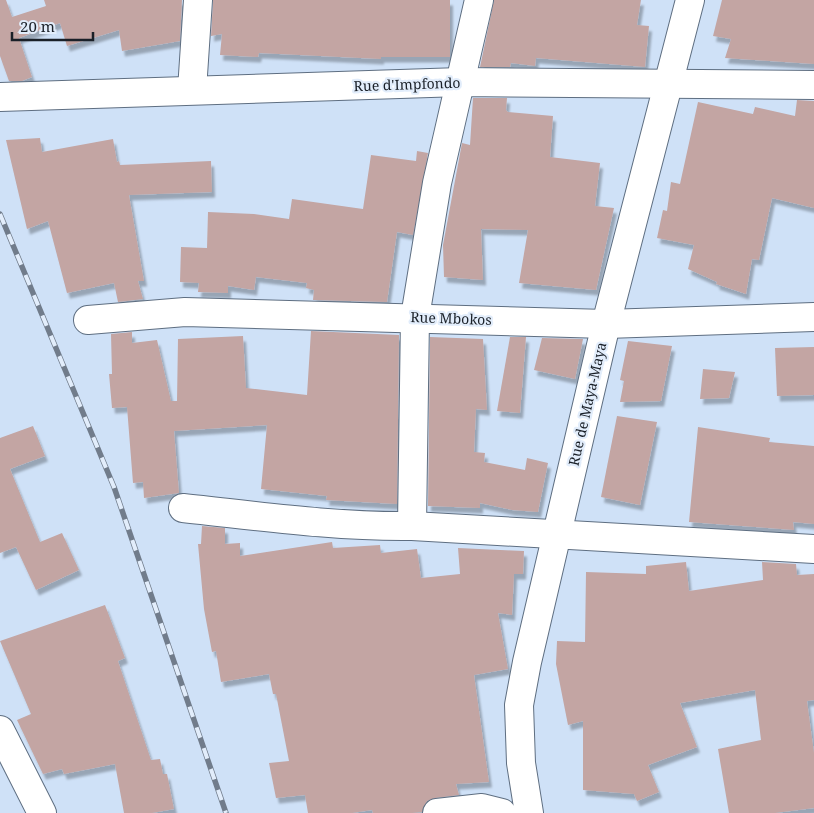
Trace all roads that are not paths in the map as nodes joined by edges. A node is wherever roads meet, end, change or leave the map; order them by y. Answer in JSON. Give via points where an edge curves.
{"nodes":[{"id":1,"x":198,"y":0,"type":"edge"},
{"id":2,"x":479,"y":0,"type":"edge"},
{"id":3,"x":690,"y":0,"type":"edge"},
{"id":4,"x":461,"y":82,"type":"junction"},
{"id":5,"x":666,"y":85,"type":"junction"},
{"id":6,"x":814,"y":85,"type":"edge"},
{"id":7,"x":192,"y":90,"type":"junction"},
{"id":8,"x":0,"y":97,"type":"edge"},
{"id":9,"x":415,"y":317,"type":"junction"},
{"id":10,"x":814,"y":317,"type":"edge"},
{"id":11,"x":88,"y":320,"type":"dead end"},
{"id":12,"x":606,"y":324,"type":"junction"},
{"id":13,"x":183,"y":508,"type":"dead end"},
{"id":14,"x":412,"y":526,"type":"junction"},
{"id":15,"x":557,"y":534,"type":"junction"},
{"id":16,"x":814,"y":549,"type":"edge"},
{"id":17,"x":0,"y":730,"type":"edge"},
{"id":18,"x":42,"y":813,"type":"edge"},
{"id":19,"x":437,"y":813,"type":"edge"},
{"id":20,"x":502,"y":813,"type":"edge"},
{"id":21,"x":529,"y":813,"type":"edge"}],
"edges":[{"from":1,"to":7,"type":"street"},
{"from":2,"to":4,"type":"street"},
{"from":3,"to":5,"type":"street","name":"Rue de Maya-Maya"},
{"from":4,"to":5,"type":"street","name":"Rue d'Impfondo"},
{"from":4,"to":7,"type":"street","name":"Rue d'Impfondo"},
{"from":4,"to":9,"type":"street","via":[[438,183]]},
{"from":5,"to":6,"type":"street","name":"Rue d'Impfondo"},
{"from":5,"to":12,"type":"street","name":"Rue de Maya-Maya"},
{"from":7,"to":8,"type":"street","name":"Rue d'Impfondo"},
{"from":9,"to":11,"type":"street","name":"Rue Mbokos","via":[[185,312]]},
{"from":9,"to":12,"type":"street","name":"Rue Mbokos"},
{"from":9,"to":14,"type":"street"},
{"from":10,"to":12,"type":"street","name":"Rue Mbokos"},
{"from":12,"to":15,"type":"street","name":"Rue de Maya-Maya"},
{"from":13,"to":14,"type":"street","via":[[304,521]]},
{"from":14,"to":15,"type":"street"},
{"from":15,"to":16,"type":"street"},
{"from":15,"to":21,"type":"street","name":"Rue de Maya-Maya","via":[[519,705],[521,763]]},
{"from":17,"to":18,"type":"street"},
{"from":19,"to":20,"type":"street","via":[[482,808]]}]}
